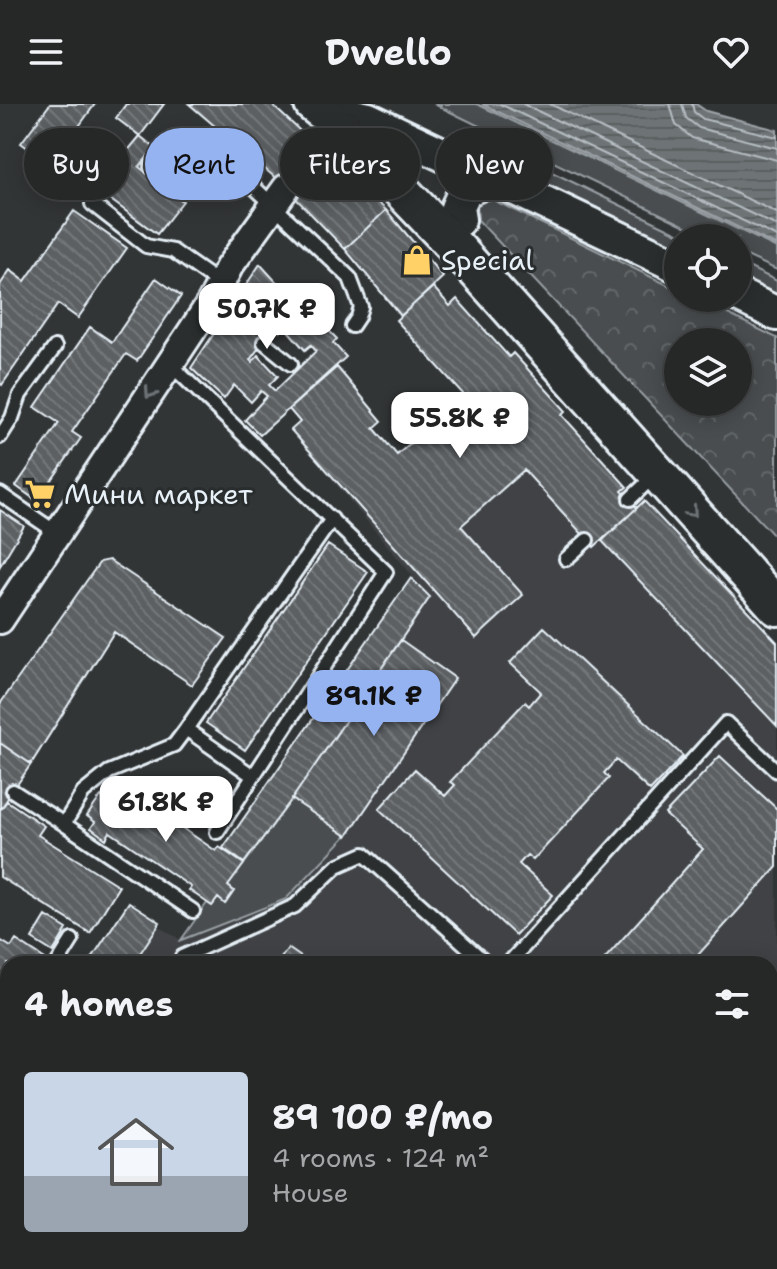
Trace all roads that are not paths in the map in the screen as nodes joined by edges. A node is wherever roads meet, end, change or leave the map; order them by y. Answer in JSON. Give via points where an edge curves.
{"nodes":[{"id":1,"x":335,"y":118,"type":"edge"},
{"id":2,"x":436,"y":155,"type":"edge"},
{"id":3,"x":264,"y":185,"type":"edge"},
{"id":4,"x":280,"y":196,"type":"joint"},
{"id":5,"x":283,"y":200,"type":"edge"},
{"id":6,"x":461,"y":200,"type":"edge"},
{"id":7,"x":542,"y":200,"type":"edge"},
{"id":8,"x":92,"y":204,"type":"dead end"},
{"id":9,"x":459,"y":220,"type":"junction"},
{"id":10,"x":664,"y":259,"type":"edge"},
{"id":11,"x":221,"y":294,"type":"junction"},
{"id":12,"x":752,"y":302,"type":"edge"},
{"id":13,"x":777,"y":314,"type":"edge"},
{"id":14,"x":352,"y":326,"type":"dead end"},
{"id":15,"x":264,"y":342,"type":"dead end"},
{"id":16,"x":55,"y":347,"type":"dead end"},
{"id":17,"x":170,"y":364,"type":"junction"},
{"id":18,"x":291,"y":364,"type":"dead end"},
{"id":19,"x":0,"y":437,"type":"edge"},
{"id":20,"x":657,"y":473,"type":"junction"},
{"id":21,"x":0,"y":494,"type":"edge"},
{"id":22,"x":630,"y":499,"type":"dead end"},
{"id":23,"x":332,"y":519,"type":"junction"},
{"id":24,"x":57,"y":533,"type":"junction"},
{"id":25,"x":587,"y":540,"type":"dead end"},
{"id":26,"x":566,"y":559,"type":"dead end"},
{"id":27,"x":777,"y":570,"type":"edge"},
{"id":28,"x":777,"y":607,"type":"edge"},
{"id":29,"x":0,"y":620,"type":"edge"},
{"id":30,"x":186,"y":729,"type":"junction"},
{"id":31,"x":777,"y":771,"type":"edge"},
{"id":32,"x":253,"y":776,"type":"junction"},
{"id":33,"x":13,"y":796,"type":"dead end"},
{"id":34,"x":64,"y":824,"type":"junction"},
{"id":35,"x":217,"y":832,"type":"dead end"},
{"id":36,"x":193,"y":911,"type":"dead end"},
{"id":37,"x":72,"y":940,"type":"dead end"},
{"id":38,"x":62,"y":956,"type":"edge"},
{"id":39,"x":184,"y":956,"type":"edge"},
{"id":40,"x":478,"y":956,"type":"edge"},
{"id":41,"x":515,"y":956,"type":"edge"}],
"edges":[{"from":1,"to":2,"type":"street"},
{"from":1,"to":9,"type":"main road"},
{"from":1,"to":20,"type":"main road"},
{"from":3,"to":4,"type":"lane"},
{"from":4,"to":11,"type":"street","via":[[229,267]]},
{"from":5,"to":14,"type":"lane","via":[[350,278],[361,307]]},
{"from":6,"to":9,"type":"street"},
{"from":7,"to":10,"type":"street"},
{"from":8,"to":11,"type":"lane","via":[[146,246],[173,251]]},
{"from":9,"to":27,"type":"main road"},
{"from":11,"to":17,"type":"street"},
{"from":12,"to":13,"type":"street"},
{"from":15,"to":18,"type":"lane"},
{"from":16,"to":19,"type":"lane","via":[[20,395]]},
{"from":17,"to":23,"type":"lane"},
{"from":17,"to":24,"type":"street","one_way":true},
{"from":20,"to":22,"type":"lane"},
{"from":20,"to":28,"type":"main road","one_way":true},
{"from":21,"to":24,"type":"lane"},
{"from":23,"to":30,"type":"lane"},
{"from":23,"to":32,"type":"lane","via":[[386,572]]},
{"from":24,"to":29,"type":"street"},
{"from":25,"to":26,"type":"lane"},
{"from":30,"to":32,"type":"lane"},
{"from":30,"to":34,"type":"lane","via":[[174,745],[109,772],[83,793]]},
{"from":31,"to":41,"type":"lane","via":[[726,723]]},
{"from":32,"to":35,"type":"lane"},
{"from":33,"to":34,"type":"lane"},
{"from":34,"to":36,"type":"lane"},
{"from":37,"to":38,"type":"lane"},
{"from":39,"to":40,"type":"lane","via":[[295,906],[337,866],[364,854]]}]}
